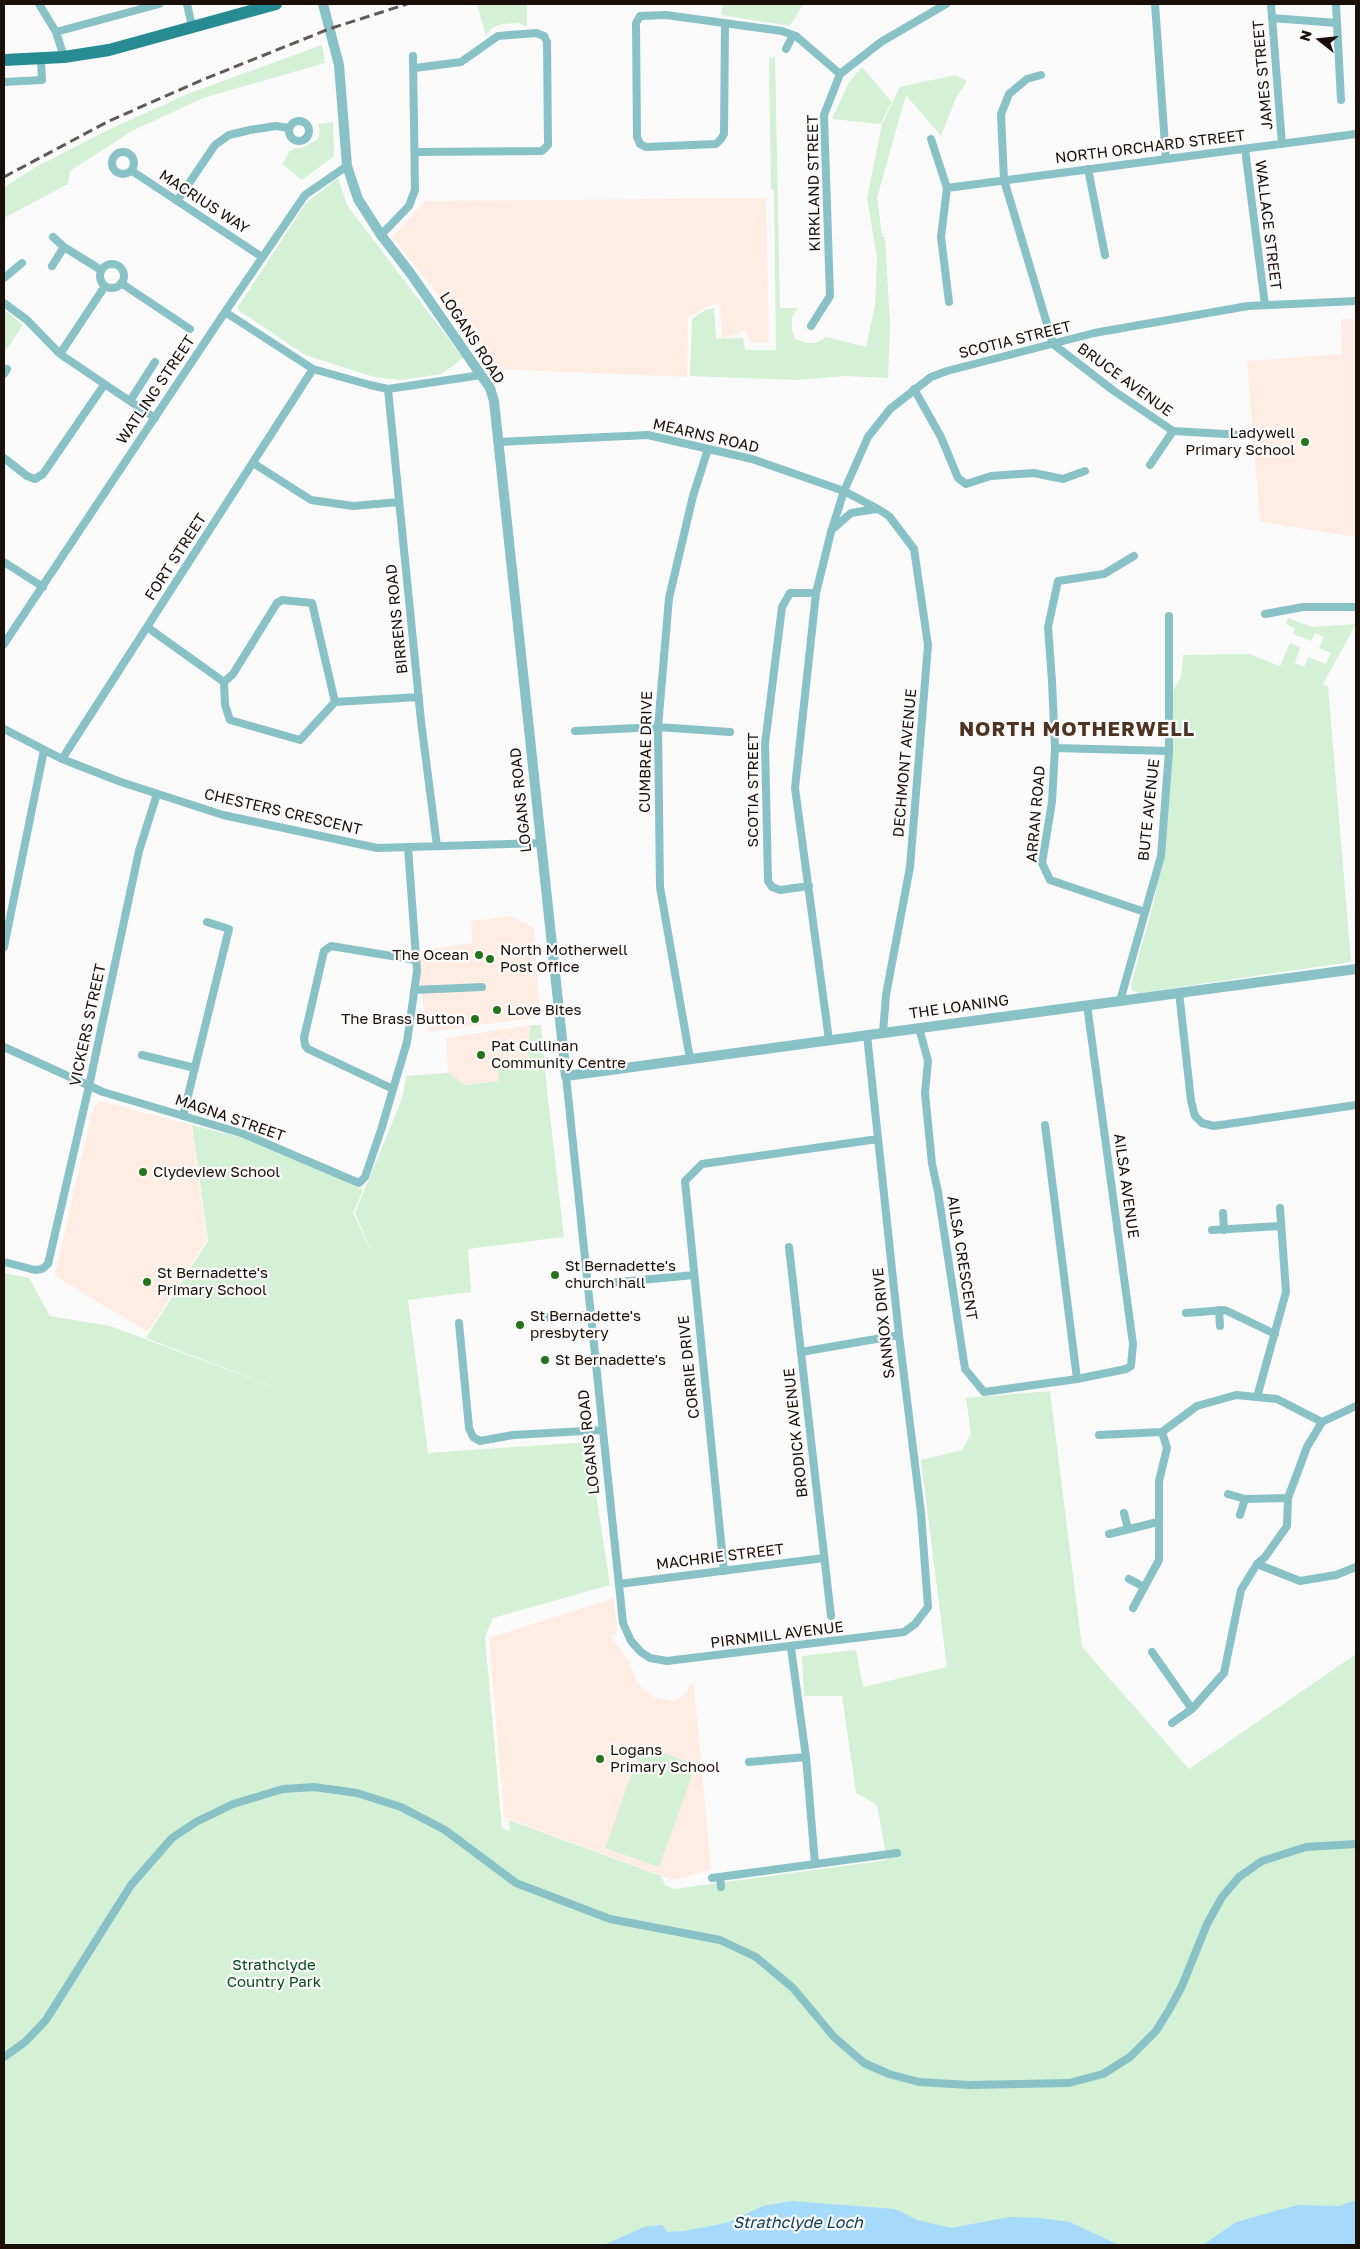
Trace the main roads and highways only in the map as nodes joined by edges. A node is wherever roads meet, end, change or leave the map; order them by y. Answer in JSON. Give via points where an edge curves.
{"nodes":[{"id":1,"x":276,"y":4,"type":"edge"},
{"id":2,"x":4,"y":60,"type":"edge"}],
"edges":[{"from":1,"to":2,"type":"main road","via":[[109,50],[64,57]]}]}
